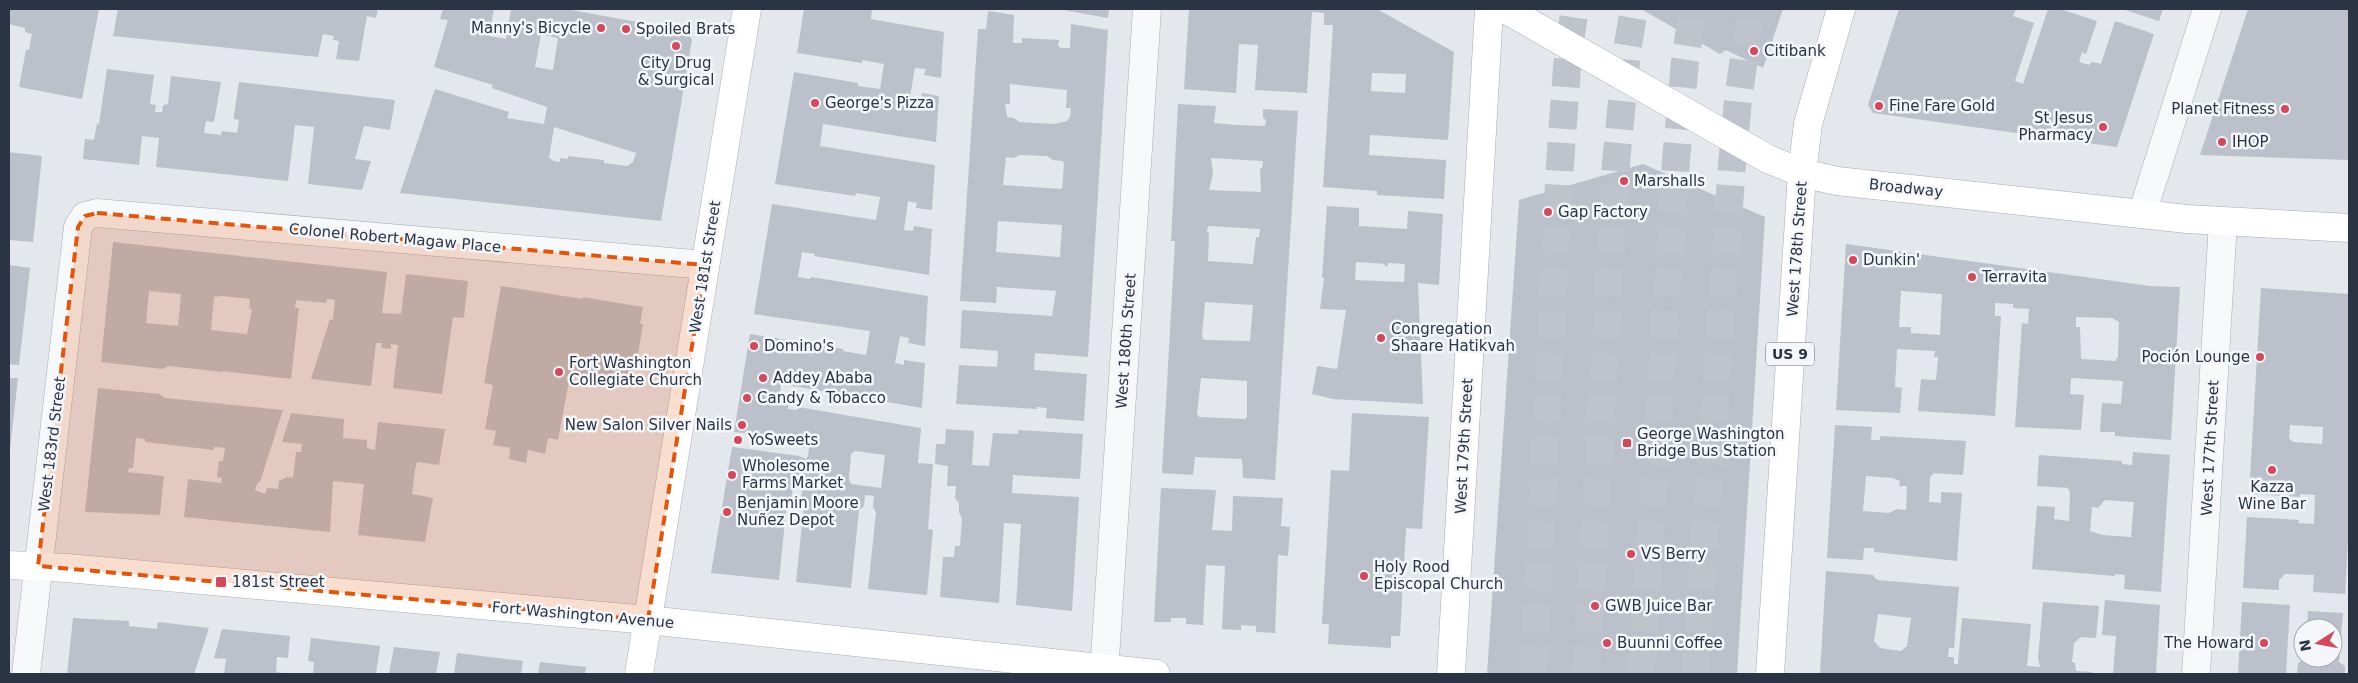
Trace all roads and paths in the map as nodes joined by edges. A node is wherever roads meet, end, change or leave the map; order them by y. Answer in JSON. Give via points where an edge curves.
{"nodes":[{"id":1,"x":747,"y":9,"type":"edge"},
{"id":2,"x":1147,"y":9,"type":"edge"},
{"id":3,"x":1489,"y":9,"type":"edge"},
{"id":4,"x":1505,"y":9,"type":"edge"},
{"id":5,"x":1841,"y":9,"type":"edge"},
{"id":6,"x":2207,"y":9,"type":"edge"},
{"id":7,"x":1802,"y":173,"type":"junction"},
{"id":8,"x":2142,"y":214,"type":"junction"},
{"id":9,"x":84,"y":216,"type":"joint"},
{"id":10,"x":2223,"y":222,"type":"junction"},
{"id":11,"x":2349,"y":228,"type":"edge"},
{"id":12,"x":705,"y":265,"type":"junction"},
{"id":13,"x":9,"y":565,"type":"edge"},
{"id":14,"x":38,"y":566,"type":"junction"},
{"id":15,"x":648,"y":620,"type":"junction"},
{"id":16,"x":1105,"y":672,"type":"edge"},
{"id":17,"x":26,"y":674,"type":"edge"},
{"id":18,"x":639,"y":674,"type":"edge"},
{"id":19,"x":1156,"y":674,"type":"edge"},
{"id":20,"x":1451,"y":674,"type":"edge"},
{"id":21,"x":1770,"y":674,"type":"edge"},
{"id":22,"x":2196,"y":674,"type":"edge"}],
"edges":[{"from":1,"to":12,"type":"main road","name":"West 181st Street"},
{"from":2,"to":16,"type":"street","name":"West 180th Street"},
{"from":3,"to":20,"type":"main road","name":"West 179th Street"},
{"from":4,"to":7,"type":"main road","name":"Broadway","via":[[1768,159]]},
{"from":5,"to":7,"type":"main road","name":"West 178th Street","via":[[1808,124]]},
{"from":6,"to":8,"type":"street"},
{"from":7,"to":8,"type":"main road","name":"Broadway","via":[[1837,181]]},
{"from":7,"to":21,"type":"main road","name":"West 178th Street","number":"US 9"},
{"from":8,"to":10,"type":"main road","name":"Broadway"},
{"from":9,"to":12,"type":"street","name":"Colonel Robert Magaw Place","via":[[97,213]]},
{"from":9,"to":14,"type":"street","name":"West 183rd Street","via":[[78,227]]},
{"from":10,"to":11,"type":"main road","name":"Broadway"},
{"from":10,"to":22,"type":"street","name":"West 177th Street"},
{"from":12,"to":15,"type":"main road","name":"West 181st Street"},
{"from":13,"to":14,"type":"main road","name":"Fort Washington Avenue"},
{"from":14,"to":15,"type":"main road","name":"Fort Washington Avenue"},
{"from":14,"to":17,"type":"street","name":"West 183rd Street"},
{"from":15,"to":16,"type":"main road","name":"Fort Washington Avenue"},
{"from":15,"to":18,"type":"main road","name":"West 181st Street"},
{"from":16,"to":19,"type":"main road","name":"Fort Washington Avenue"}]}
